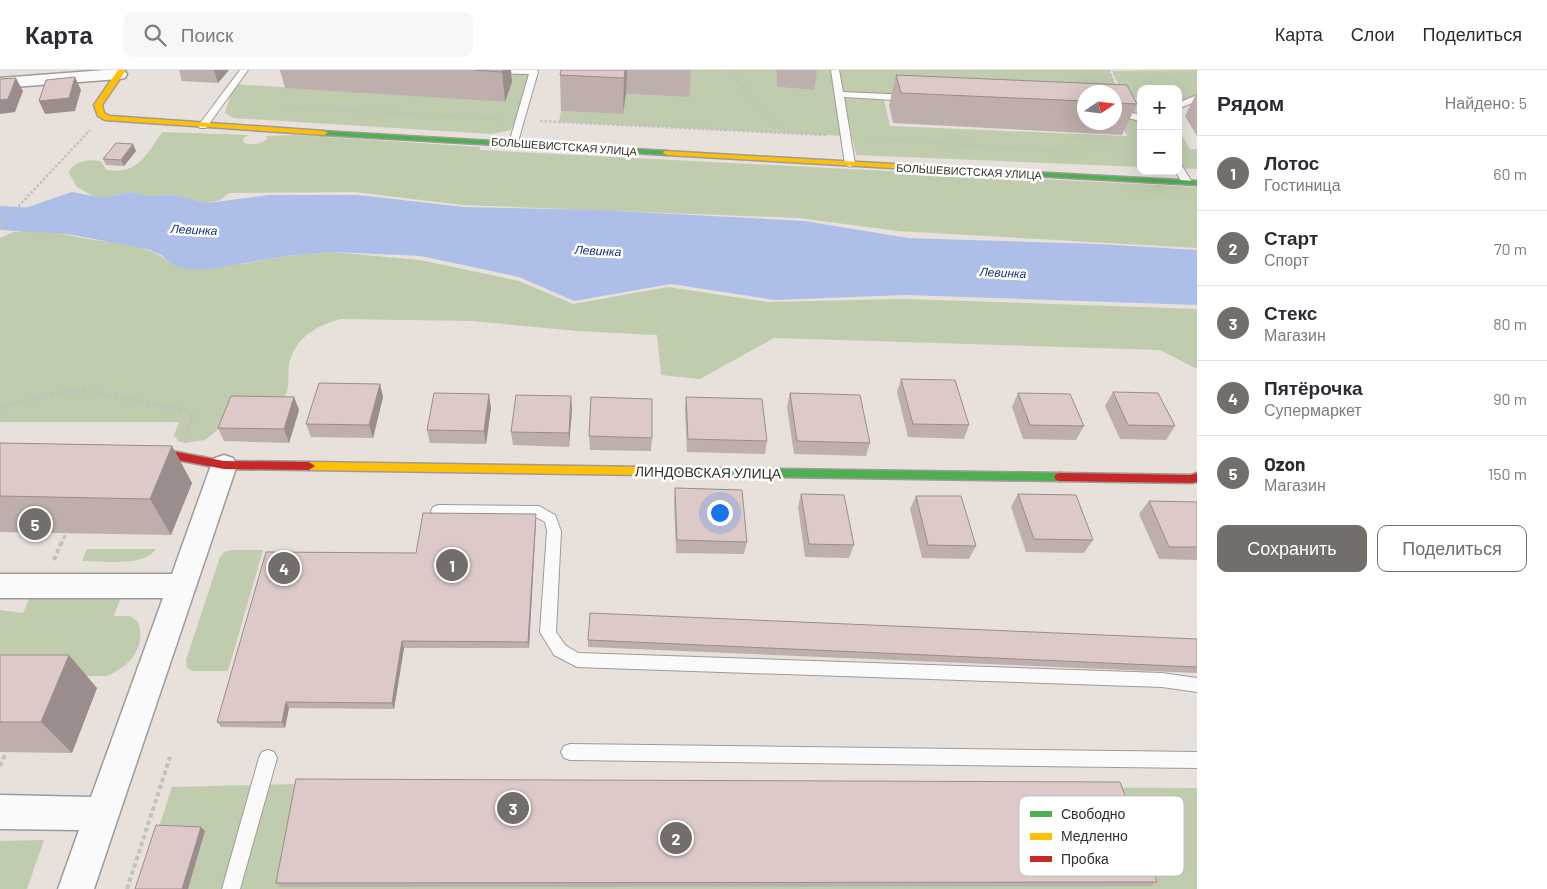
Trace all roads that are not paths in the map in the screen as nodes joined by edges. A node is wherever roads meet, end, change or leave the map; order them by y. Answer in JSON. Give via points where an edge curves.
{"nodes":[{"id":1,"x":244,"y":70,"type":"edge"},
{"id":2,"x":495,"y":70,"type":"edge"},
{"id":3,"x":835,"y":70,"type":"edge"},
{"id":4,"x":537,"y":71,"type":"edge"},
{"id":5,"x":120,"y":72,"type":"edge"},
{"id":6,"x":0,"y":84,"type":"edge"},
{"id":7,"x":838,"y":94,"type":"junction"},
{"id":8,"x":1197,"y":98,"type":"edge"},
{"id":9,"x":917,"y":99,"type":"edge"},
{"id":10,"x":1182,"y":104,"type":"edge"},
{"id":11,"x":1122,"y":114,"type":"edge"},
{"id":12,"x":1137,"y":117,"type":"edge"},
{"id":13,"x":203,"y":126,"type":"junction"},
{"id":14,"x":514,"y":143,"type":"junction"},
{"id":15,"x":850,"y":164,"type":"junction"},
{"id":16,"x":1182,"y":172,"type":"edge"},
{"id":17,"x":1192,"y":182,"type":"edge"},
{"id":18,"x":130,"y":453,"type":"edge"},
{"id":19,"x":224,"y":465,"type":"junction"},
{"id":20,"x":1195,"y":479,"type":"edge"},
{"id":21,"x":438,"y":511,"type":"edge"},
{"id":22,"x":0,"y":586,"type":"edge"},
{"id":23,"x":182,"y":586,"type":"junction"},
{"id":24,"x":1197,"y":685,"type":"edge"},
{"id":25,"x":570,"y":752,"type":"dead end"},
{"id":26,"x":268,"y":758,"type":"dead end"},
{"id":27,"x":1197,"y":760,"type":"edge"},
{"id":28,"x":0,"y":812,"type":"edge"},
{"id":29,"x":102,"y":814,"type":"junction"},
{"id":30,"x":76,"y":889,"type":"edge"},
{"id":31,"x":231,"y":889,"type":"edge"}],
"edges":[{"from":1,"to":13,"type":"lane"},
{"from":2,"to":4,"type":"lane"},
{"from":3,"to":7,"type":"lane"},
{"from":4,"to":14,"type":"lane"},
{"from":5,"to":6,"type":"street"},
{"from":5,"to":13,"type":"street","name":"БОЛЬШЕВИСТСКАЯ УЛИЦА","via":[[98,104],[98,111],[103,116],[127,121]]},
{"from":7,"to":9,"type":"lane"},
{"from":7,"to":15,"type":"lane"},
{"from":8,"to":10,"type":"lane"},
{"from":11,"to":12,"type":"lane"},
{"from":13,"to":14,"type":"street","name":"БОЛЬШЕВИСТСКАЯ УЛИЦА"},
{"from":14,"to":15,"type":"street","name":"БОЛЬШЕВИСТСКАЯ УЛИЦА"},
{"from":15,"to":17,"type":"street","name":"БОЛЬШЕВИСТСКАЯ УЛИЦА"},
{"from":16,"to":17,"type":"lane"},
{"from":18,"to":19,"type":"street","name":"ЛИНДОВСКАЯ УЛИЦА","via":[[177,456]]},
{"from":19,"to":20,"type":"street","name":"ЛИНДОВСКАЯ УЛИЦА"},
{"from":19,"to":23,"type":"street"},
{"from":21,"to":24,"type":"lane","via":[[539,512],[548,515],[554,531],[548,632],[553,644],[563,654],[577,660],[1162,680]]},
{"from":22,"to":23,"type":"street"},
{"from":23,"to":29,"type":"street"},
{"from":25,"to":27,"type":"lane"},
{"from":26,"to":31,"type":"lane"},
{"from":28,"to":29,"type":"street"},
{"from":29,"to":30,"type":"street"}]}
